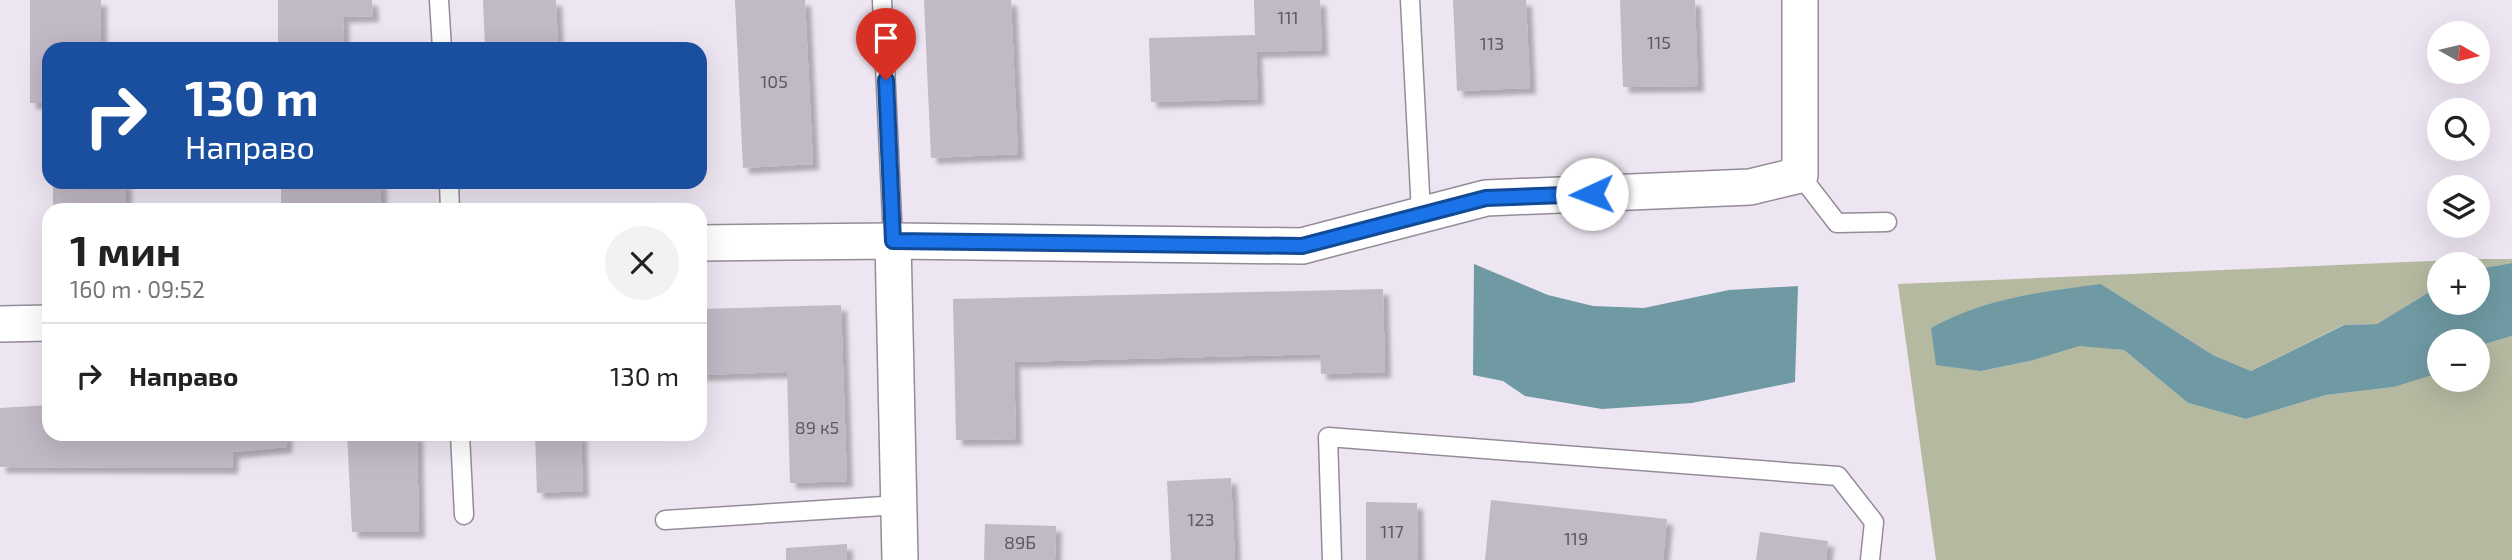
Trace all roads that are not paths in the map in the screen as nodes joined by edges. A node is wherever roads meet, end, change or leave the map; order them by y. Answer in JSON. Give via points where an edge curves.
{"nodes":[{"id":1,"x":439,"y":0,"type":"edge"},
{"id":2,"x":882,"y":0,"type":"edge"},
{"id":3,"x":1410,"y":0,"type":"edge"},
{"id":4,"x":1800,"y":0,"type":"edge"},
{"id":5,"x":442,"y":42,"type":"edge"},
{"id":6,"x":1800,"y":175,"type":"junction"},
{"id":7,"x":1421,"y":213,"type":"junction"},
{"id":8,"x":1887,"y":222,"type":"dead end"},
{"id":9,"x":893,"y":241,"type":"junction"},
{"id":10,"x":707,"y":243,"type":"edge"},
{"id":11,"x":42,"y":323,"type":"edge"},
{"id":12,"x":0,"y":324,"type":"edge"},
{"id":13,"x":460,"y":441,"type":"edge"},
{"id":14,"x":899,"y":505,"type":"junction"},
{"id":15,"x":464,"y":515,"type":"dead end"},
{"id":16,"x":665,"y":520,"type":"dead end"},
{"id":17,"x":900,"y":560,"type":"edge"},
{"id":18,"x":1332,"y":560,"type":"edge"},
{"id":19,"x":1870,"y":560,"type":"edge"}],
"edges":[{"from":1,"to":5,"type":"lane"},
{"from":2,"to":9,"type":"lane"},
{"from":3,"to":7,"type":"lane"},
{"from":4,"to":6,"type":"street"},
{"from":6,"to":7,"type":"street","via":[[1750,187],[1486,198]]},
{"from":6,"to":8,"type":"lane","via":[[1837,223]]},
{"from":7,"to":9,"type":"street","via":[[1302,246]]},
{"from":9,"to":10,"type":"street"},
{"from":9,"to":14,"type":"street"},
{"from":11,"to":12,"type":"street"},
{"from":13,"to":15,"type":"lane"},
{"from":14,"to":16,"type":"lane"},
{"from":14,"to":17,"type":"street"},
{"from":18,"to":19,"type":"lane","via":[[1328,437],[1838,476],[1874,522]]}]}
